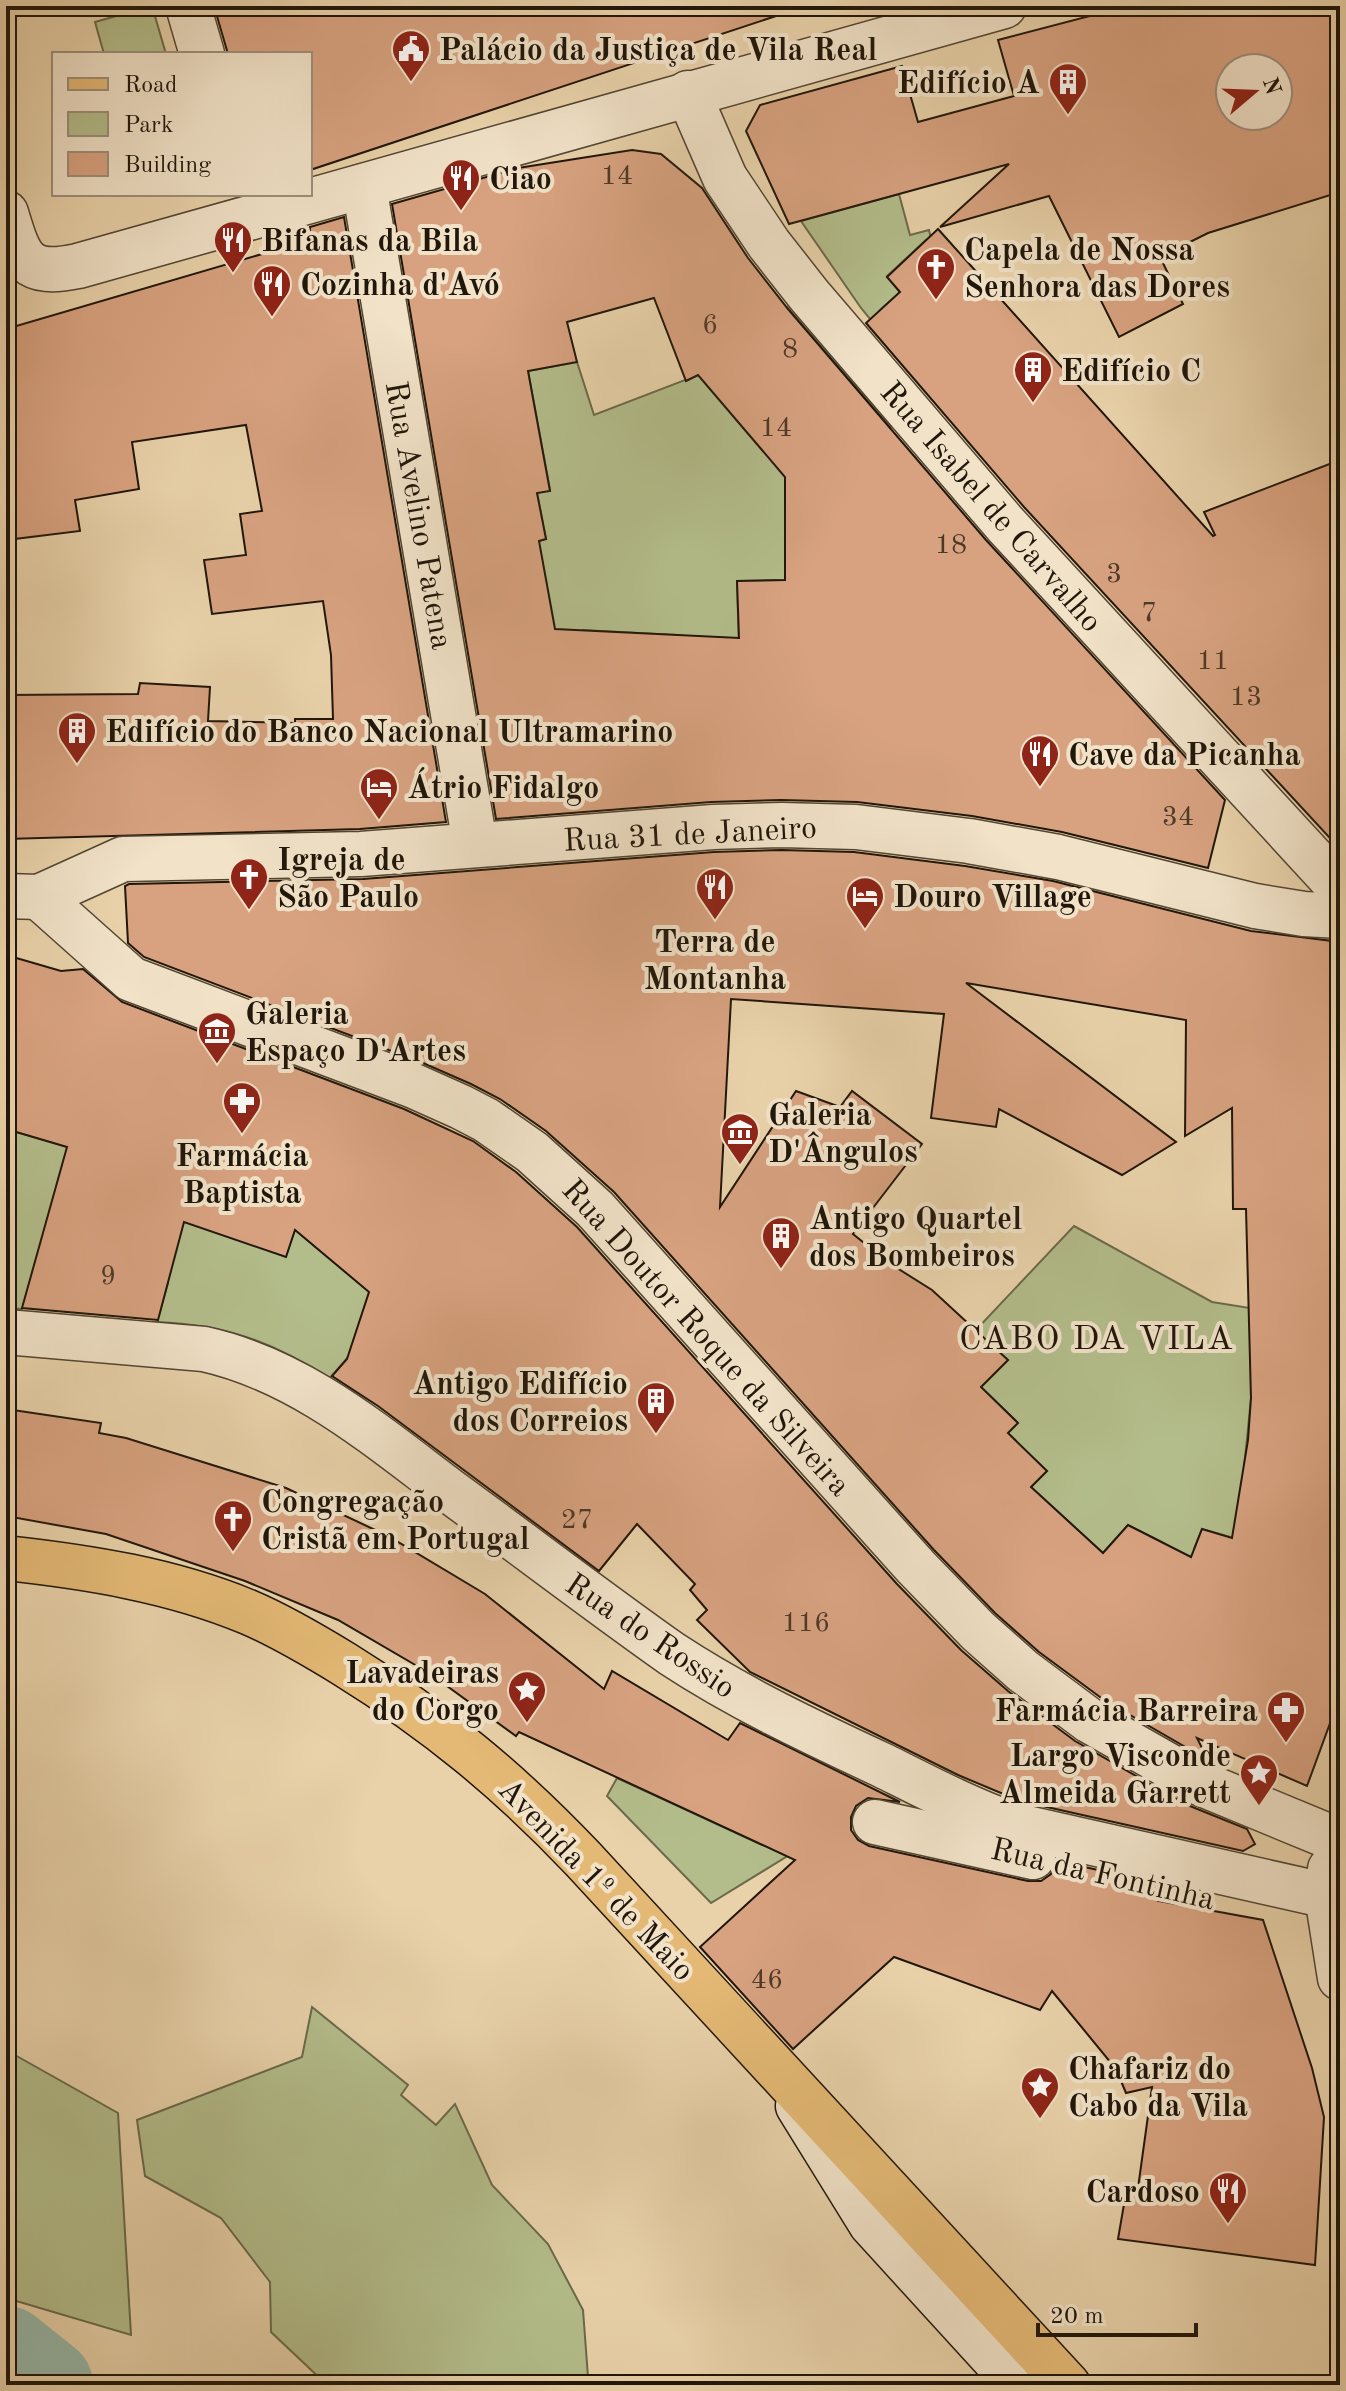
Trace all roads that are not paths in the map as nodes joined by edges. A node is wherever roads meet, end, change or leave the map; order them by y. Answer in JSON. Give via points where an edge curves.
{"nodes":[{"id":1,"x":188,"y":6,"type":"edge"},
{"id":2,"x":1004,"y":6,"type":"edge"},
{"id":3,"x":201,"y":52,"type":"edge"},
{"id":4,"x":688,"y":93,"type":"junction"},
{"id":5,"x":364,"y":186,"type":"junction"},
{"id":6,"x":312,"y":195,"type":"edge"},
{"id":7,"x":306,"y":196,"type":"edge"},
{"id":8,"x":248,"y":206,"type":"edge"},
{"id":9,"x":6,"y":213,"type":"edge"},
{"id":10,"x":63,"y":269,"type":"junction"},
{"id":11,"x":6,"y":291,"type":"edge"},
{"id":12,"x":475,"y":844,"type":"junction"},
{"id":13,"x":1340,"y":888,"type":"edge"},
{"id":14,"x":23,"y":897,"type":"edge"},
{"id":15,"x":1340,"y":916,"type":"edge"},
{"id":16,"x":6,"y":1332,"type":"edge"},
{"id":17,"x":6,"y":1558,"type":"edge"},
{"id":18,"x":875,"y":1822,"type":"dead end"},
{"id":19,"x":1338,"y":1836,"type":"edge"},
{"id":20,"x":1329,"y":1910,"type":"junction"},
{"id":21,"x":1340,"y":1978,"type":"edge"},
{"id":22,"x":775,"y":2067,"type":"junction"},
{"id":23,"x":1018,"y":2385,"type":"edge"},
{"id":24,"x":1068,"y":2385,"type":"edge"}],
"edges":[{"from":1,"to":3,"type":"street"},
{"from":2,"to":4,"type":"street"},
{"from":4,"to":5,"type":"street"},
{"from":4,"to":13,"type":"street","name":"Rua Isabel de Carvalho","via":[[725,178],[802,286],[1005,524]]},
{"from":5,"to":6,"type":"street"},
{"from":5,"to":12,"type":"street","name":"Rua Avelino Patena"},
{"from":7,"to":8,"type":"street"},
{"from":8,"to":10,"type":"street"},
{"from":9,"to":10,"type":"street","via":[[25,260],[35,268]]},
{"from":10,"to":11,"type":"street"},
{"from":12,"to":14,"type":"street","name":"Rua 31 de Janeiro","via":[[361,854],[123,859]]},
{"from":12,"to":15,"type":"street","name":"Rua 31 de Janeiro","via":[[747,825],[856,827],[1014,848],[1255,906]]},
{"from":14,"to":19,"type":"street","name":"Rua Doutor Roque da Silveira","via":[[131,979],[426,1091],[510,1135],[595,1209],[916,1567],[1023,1671],[1090,1721],[1197,1782]]},
{"from":16,"to":20,"type":"street","name":"Rua do Rossio","via":[[204,1349],[266,1368],[355,1420],[672,1654],[789,1722],[1013,1825]]},
{"from":17,"to":22,"type":"main road","name":"Avenida 1º de Maio","via":[[130,1577],[219,1601],[278,1626],[401,1701],[454,1738],[535,1810]]},
{"from":18,"to":20,"type":"street","name":"Rua da Fontinha"},
{"from":19,"to":20,"type":"street"},
{"from":20,"to":21,"type":"street"},
{"from":22,"to":23,"type":"street","via":[[871,2224]]},
{"from":22,"to":24,"type":"main road","name":"Avenida 1º de Maio"}]}
